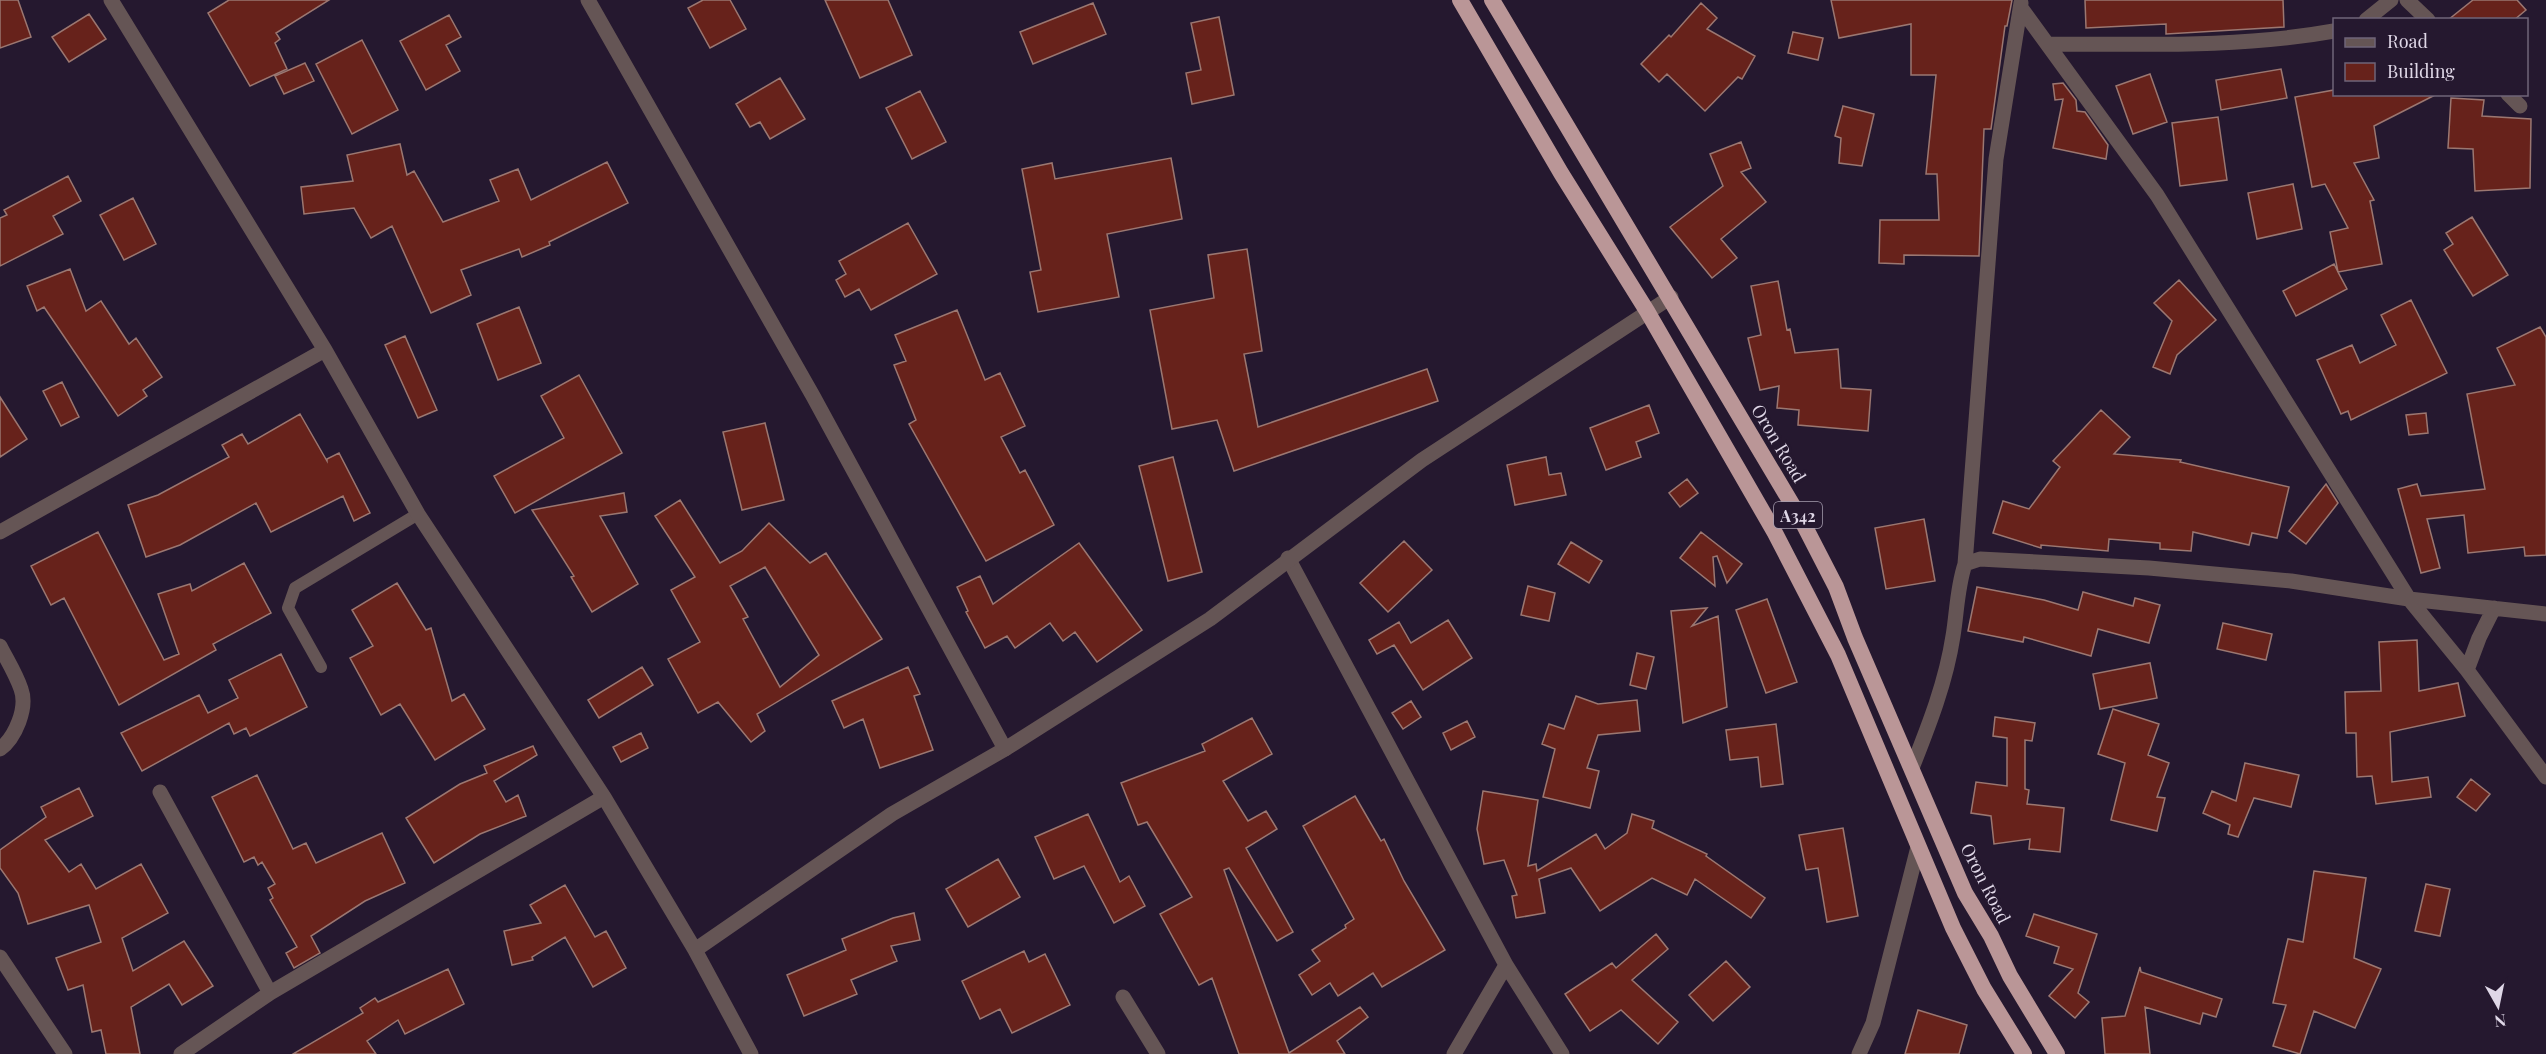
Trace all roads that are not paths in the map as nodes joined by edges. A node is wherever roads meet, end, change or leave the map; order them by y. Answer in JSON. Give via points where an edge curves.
{"nodes":[{"id":1,"x":111,"y":0,"type":"edge"},
{"id":2,"x":588,"y":0,"type":"edge"},
{"id":3,"x":1460,"y":0,"type":"edge"},
{"id":4,"x":1492,"y":0,"type":"edge"},
{"id":5,"x":2391,"y":0,"type":"edge"},
{"id":6,"x":2407,"y":0,"type":"edge"},
{"id":7,"x":2021,"y":4,"type":"edge"},
{"id":8,"x":2369,"y":18,"type":"edge"},
{"id":9,"x":2426,"y":18,"type":"edge"},
{"id":10,"x":2333,"y":31,"type":"edge"},
{"id":11,"x":2047,"y":44,"type":"junction"},
{"id":12,"x":2510,"y":96,"type":"edge"},
{"id":13,"x":2520,"y":106,"type":"dead end"},
{"id":14,"x":1671,"y":297,"type":"junction"},
{"id":15,"x":1647,"y":311,"type":"junction"},
{"id":16,"x":325,"y":350,"type":"junction"},
{"id":17,"x":418,"y":514,"type":"junction"},
{"id":18,"x":0,"y":532,"type":"edge"},
{"id":19,"x":1288,"y":558,"type":"junction"},
{"id":20,"x":1965,"y":564,"type":"junction"},
{"id":21,"x":2409,"y":599,"type":"junction"},
{"id":22,"x":2494,"y":608,"type":"junction"},
{"id":23,"x":2546,"y":614,"type":"edge"},
{"id":24,"x":0,"y":646,"type":"edge"},
{"id":25,"x":321,"y":667,"type":"dead end"},
{"id":26,"x":2467,"y":670,"type":"junction"},
{"id":27,"x":0,"y":749,"type":"edge"},
{"id":28,"x":1005,"y":749,"type":"junction"},
{"id":29,"x":1912,"y":768,"type":"junction"},
{"id":30,"x":2546,"y":777,"type":"edge"},
{"id":31,"x":160,"y":792,"type":"dead end"},
{"id":32,"x":604,"y":797,"type":"junction"},
{"id":33,"x":1918,"y":847,"type":"junction"},
{"id":34,"x":695,"y":950,"type":"junction"},
{"id":35,"x":0,"y":957,"type":"edge"},
{"id":36,"x":1506,"y":965,"type":"junction"},
{"id":37,"x":270,"y":993,"type":"junction"},
{"id":38,"x":1123,"y":997,"type":"dead end"},
{"id":39,"x":64,"y":1054,"type":"edge"},
{"id":40,"x":181,"y":1054,"type":"edge"},
{"id":41,"x":751,"y":1054,"type":"edge"},
{"id":42,"x":1158,"y":1054,"type":"edge"},
{"id":43,"x":1454,"y":1054,"type":"edge"},
{"id":44,"x":1562,"y":1054,"type":"edge"},
{"id":45,"x":1859,"y":1054,"type":"edge"},
{"id":46,"x":2024,"y":1054,"type":"edge"},
{"id":47,"x":2057,"y":1054,"type":"edge"}],
"edges":[{"from":1,"to":16,"type":"street"},
{"from":2,"to":28,"type":"street","via":[[813,396]]},
{"from":3,"to":15,"type":"highway","number":"A342"},
{"from":4,"to":14,"type":"highway","name":"Oron Road","number":"A342"},
{"from":5,"to":8,"type":"street"},
{"from":6,"to":9,"type":"street"},
{"from":7,"to":11,"type":"street"},
{"from":7,"to":20,"type":"street","via":[[1995,159]]},
{"from":10,"to":11,"type":"street","via":[[2199,45]]},
{"from":11,"to":21,"type":"street","via":[[2157,195]]},
{"from":12,"to":13,"type":"street"},
{"from":14,"to":15,"type":"street"},
{"from":14,"to":29,"type":"highway","name":"Oron Road","number":"A342","via":[[1802,521],[1836,587]]},
{"from":15,"to":19,"type":"street","via":[[1422,460]]},
{"from":15,"to":33,"type":"highway","number":"A342","via":[[1776,533],[1838,655]]},
{"from":16,"to":17,"type":"street"},
{"from":16,"to":18,"type":"street"},
{"from":17,"to":25,"type":"lane","via":[[295,588],[288,608]]},
{"from":17,"to":32,"type":"street"},
{"from":19,"to":28,"type":"street","via":[[1210,619]]},
{"from":19,"to":36,"type":"street"},
{"from":20,"to":21,"type":"street","via":[[1980,559],[2149,568],[2290,581]]},
{"from":20,"to":29,"type":"street","via":[[1959,582],[1953,637],[1936,704]]},
{"from":21,"to":22,"type":"street"},
{"from":21,"to":26,"type":"street"},
{"from":22,"to":23,"type":"street"},
{"from":22,"to":26,"type":"street"},
{"from":24,"to":27,"type":"street","via":[[22,691],[21,713],[11,741]]},
{"from":26,"to":30,"type":"street"},
{"from":28,"to":34,"type":"street","via":[[892,814]]},
{"from":29,"to":47,"type":"highway","name":"Oron Road","number":"A342","via":[[1965,893]]},
{"from":31,"to":37,"type":"street"},
{"from":32,"to":34,"type":"street"},
{"from":32,"to":37,"type":"street"},
{"from":33,"to":45,"type":"street","via":[[1873,1023]]},
{"from":33,"to":46,"type":"highway","number":"A342","via":[[1984,989]]},
{"from":34,"to":41,"type":"street"},
{"from":35,"to":39,"type":"street"},
{"from":36,"to":43,"type":"street"},
{"from":36,"to":44,"type":"street"},
{"from":37,"to":40,"type":"street"},
{"from":38,"to":42,"type":"street"}]}
